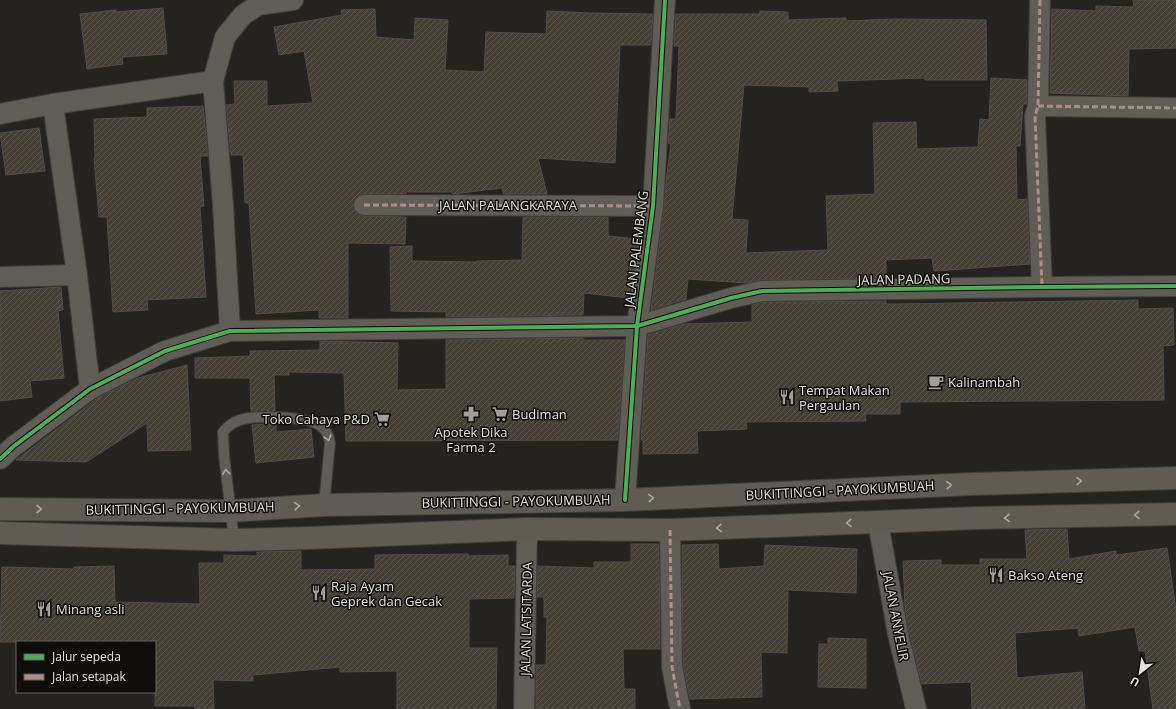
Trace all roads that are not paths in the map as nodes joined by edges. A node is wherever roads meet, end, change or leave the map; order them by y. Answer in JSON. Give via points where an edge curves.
{"nodes":[{"id":1,"x":293,"y":0,"type":"edge"},
{"id":2,"x":666,"y":0,"type":"edge"},
{"id":3,"x":1040,"y":0,"type":"edge"},
{"id":4,"x":213,"y":82,"type":"junction"},
{"id":5,"x":53,"y":104,"type":"junction"},
{"id":6,"x":1038,"y":106,"type":"junction"},
{"id":7,"x":1176,"y":108,"type":"edge"},
{"id":8,"x":0,"y":114,"type":"edge"},
{"id":9,"x":364,"y":205,"type":"dead end"},
{"id":10,"x":653,"y":206,"type":"junction"},
{"id":11,"x":77,"y":275,"type":"junction"},
{"id":12,"x":0,"y":277,"type":"edge"},
{"id":13,"x":1176,"y":286,"type":"edge"},
{"id":14,"x":1042,"y":287,"type":"junction"},
{"id":15,"x":637,"y":326,"type":"junction"},
{"id":16,"x":230,"y":331,"type":"junction"},
{"id":17,"x":90,"y":389,"type":"junction"},
{"id":18,"x":0,"y":459,"type":"edge"},
{"id":19,"x":1176,"y":478,"type":"edge"},
{"id":20,"x":972,"y":484,"type":"junction"},
{"id":21,"x":625,"y":500,"type":"junction"},
{"id":22,"x":324,"y":505,"type":"junction"},
{"id":23,"x":0,"y":509,"type":"edge"},
{"id":24,"x":230,"y":510,"type":"junction"},
{"id":25,"x":1176,"y":514,"type":"edge"},
{"id":26,"x":977,"y":518,"type":"junction"},
{"id":27,"x":878,"y":522,"type":"junction"},
{"id":28,"x":527,"y":529,"type":"junction"},
{"id":29,"x":670,"y":530,"type":"junction"},
{"id":30,"x":0,"y":533,"type":"edge"},
{"id":31,"x":234,"y":540,"type":"junction"},
{"id":32,"x":524,"y":709,"type":"edge"},
{"id":33,"x":680,"y":709,"type":"edge"},
{"id":34,"x":916,"y":709,"type":"edge"}],
"edges":[{"from":1,"to":4,"type":"street","via":[[258,5],[243,15],[225,37]]},
{"from":2,"to":10,"type":"street","name":"JALAN PALEMBANG"},
{"from":3,"to":6,"type":"street"},
{"from":4,"to":5,"type":"street"},
{"from":4,"to":16,"type":"street"},
{"from":5,"to":8,"type":"street"},
{"from":5,"to":11,"type":"street"},
{"from":6,"to":7,"type":"street"},
{"from":6,"to":14,"type":"street","via":[[1036,116]]},
{"from":9,"to":10,"type":"street","name":"JALAN PALANGKARAYA"},
{"from":10,"to":15,"type":"street","name":"JALAN PALEMBANG"},
{"from":11,"to":12,"type":"street"},
{"from":11,"to":17,"type":"street"},
{"from":13,"to":14,"type":"street","name":"JALAN PADANG"},
{"from":14,"to":15,"type":"street","name":"JALAN PADANG","via":[[762,291]]},
{"from":15,"to":16,"type":"street","name":"JALAN PADANG"},
{"from":15,"to":21,"type":"street","name":"JALAN PALEMBANG"},
{"from":16,"to":17,"type":"street","name":"JALAN PADANG","via":[[165,351]]},
{"from":17,"to":18,"type":"street","name":"JALAN PADANG"},
{"from":20,"to":19,"type":"highway","name":"BUKITTINGGI - PAYOKUMBUAH","one_way":true},
{"from":21,"to":20,"type":"highway","name":"BUKITTINGGI - PAYOKUMBUAH","one_way":true},
{"from":20,"to":26,"type":"highway"},
{"from":21,"to":22,"type":"highway","name":"BUKITTINGGI - PAYOKUMBUAH"},
{"from":24,"to":22,"type":"highway","name":"BUKITTINGGI - PAYOKUMBUAH","one_way":true},
{"from":24,"to":22,"type":"lane","one_way":true,"via":[[223,432],[233,422],[249,418],[312,421],[322,427],[328,434],[330,443]]},
{"from":23,"to":24,"type":"highway","name":"BUKITTINGGI - PAYOKUMBUAH","one_way":true},
{"from":24,"to":31,"type":"lane"},
{"from":25,"to":26,"type":"highway","name":"BUKITTINGGI - PAYOKUMBUAH","one_way":true},
{"from":26,"to":27,"type":"highway","name":"BUKITTINGGI - PAYOKUMBUAH"},
{"from":27,"to":29,"type":"highway","name":"BUKITTINGGI - PAYOKUMBUAH","one_way":true},
{"from":27,"to":34,"type":"street","name":"JALAN ANYELIR","via":[[898,634]]},
{"from":28,"to":29,"type":"highway","name":"BUKITTINGGI - PAYOKUMBUAH"},
{"from":28,"to":31,"type":"highway","name":"BUKITTINGGI - PAYOKUMBUAH"},
{"from":28,"to":32,"type":"street","name":"JALAN LATSITARDA"},
{"from":29,"to":33,"type":"street","via":[[672,667]]},
{"from":30,"to":31,"type":"highway","name":"BUKITTINGGI - PAYOKUMBUAH"}]}
